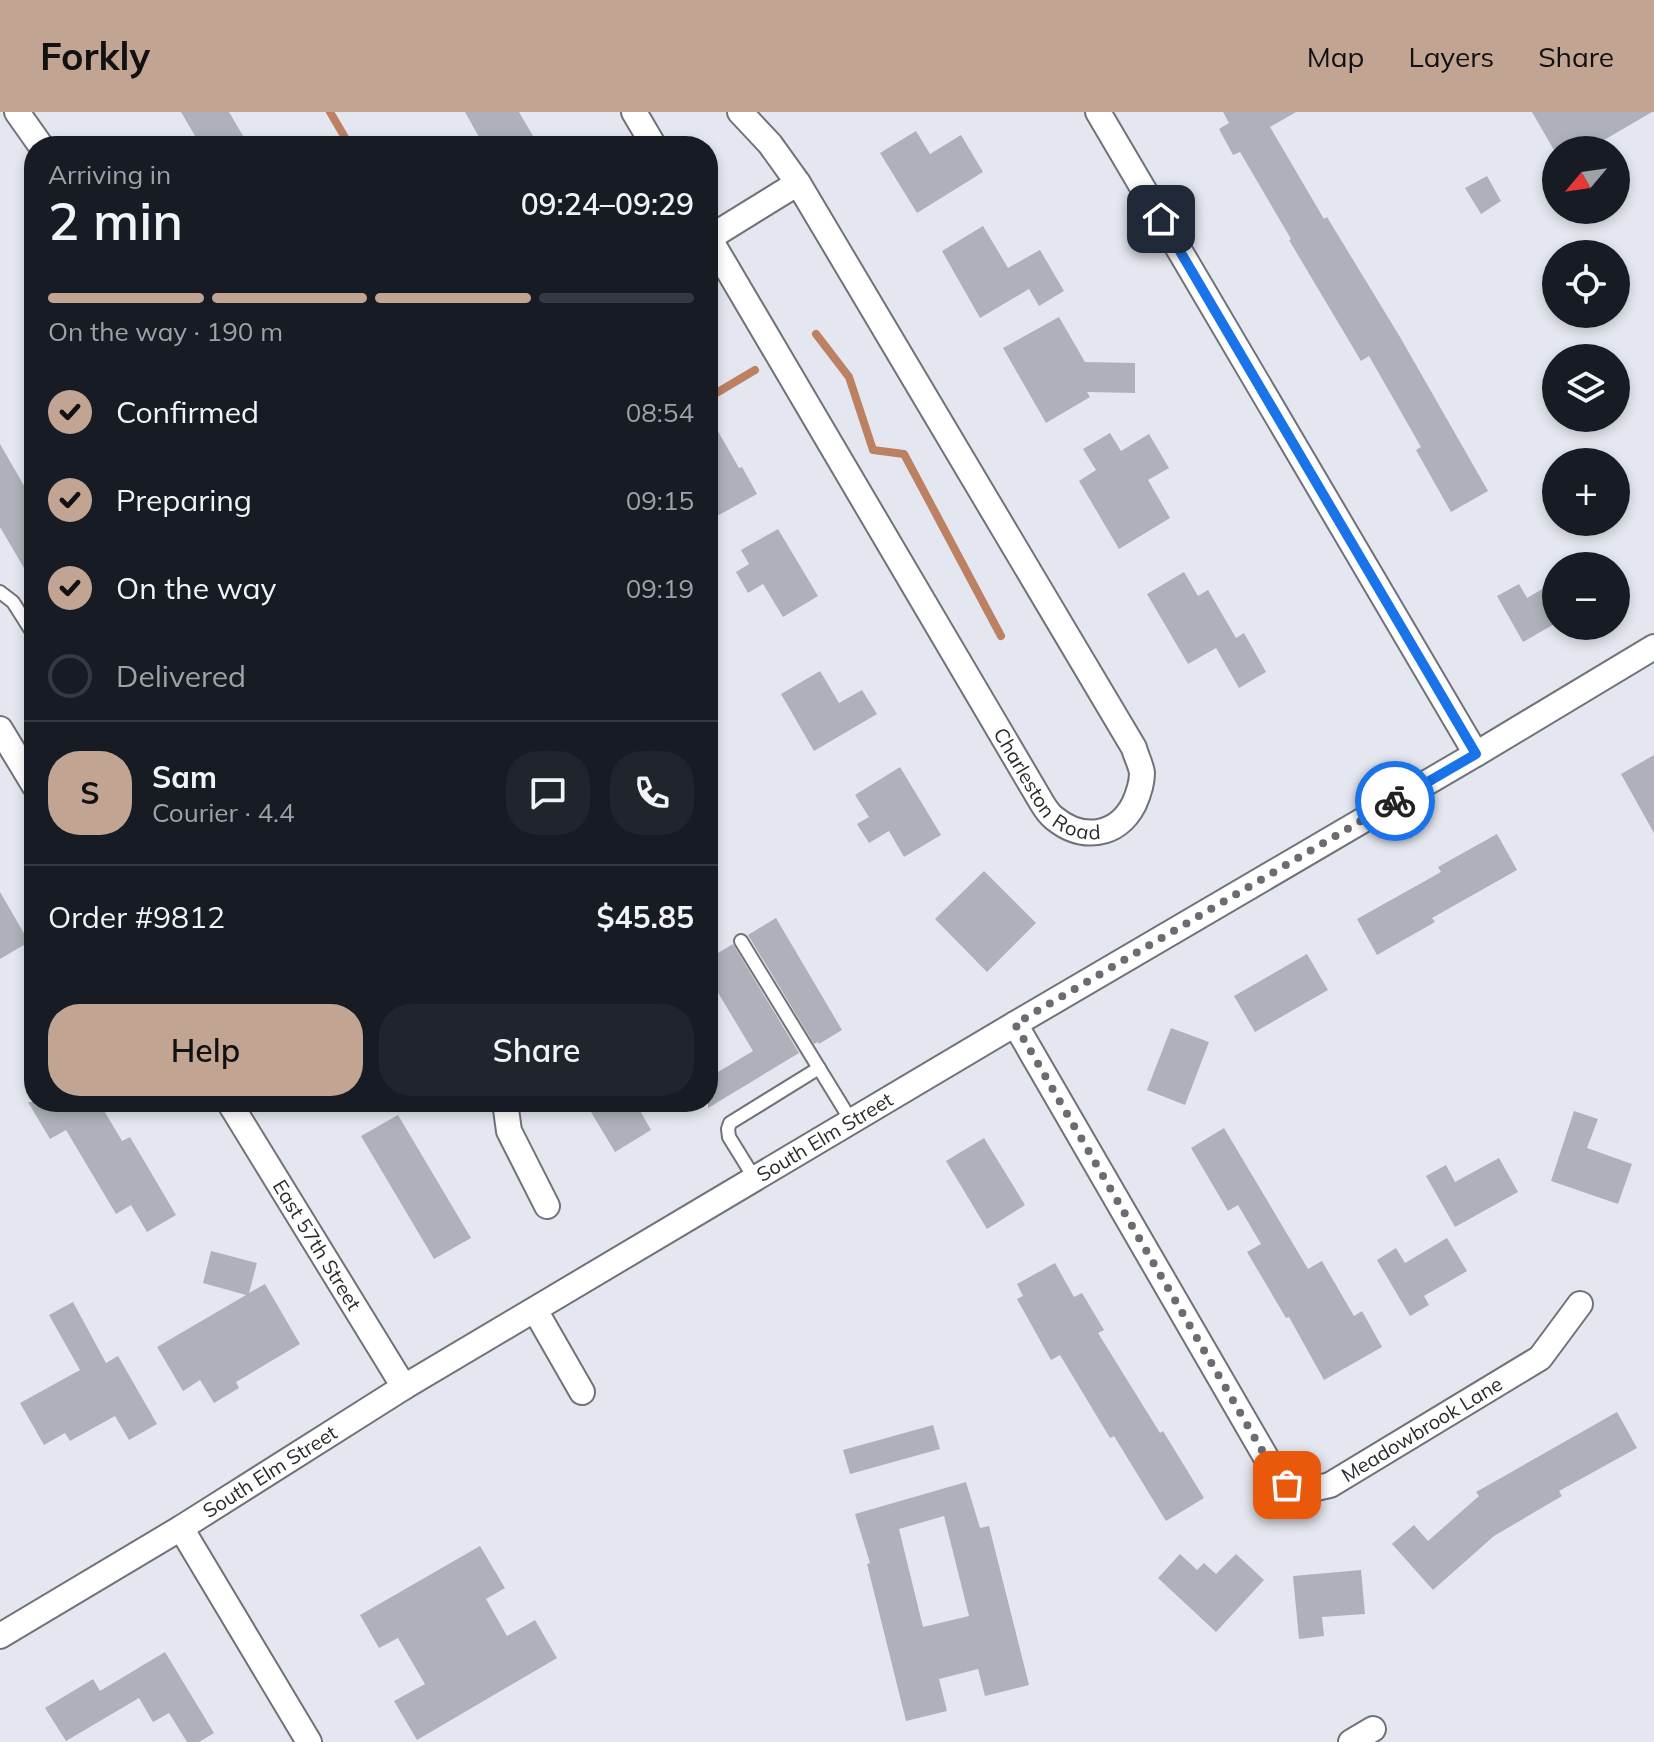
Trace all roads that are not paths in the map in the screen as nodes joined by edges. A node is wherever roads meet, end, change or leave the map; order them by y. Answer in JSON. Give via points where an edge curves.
{"nodes":[{"id":1,"x":17,"y":112,"type":"edge"},
{"id":2,"x":634,"y":112,"type":"edge"},
{"id":3,"x":740,"y":112,"type":"edge"},
{"id":4,"x":1098,"y":112,"type":"edge"},
{"id":5,"x":34,"y":136,"type":"edge"},
{"id":6,"x":648,"y":136,"type":"edge"},
{"id":7,"x":798,"y":183,"type":"junction"},
{"id":8,"x":718,"y":231,"type":"edge"},
{"id":9,"x":718,"y":254,"type":"edge"},
{"id":10,"x":0,"y":592,"type":"edge"},
{"id":11,"x":24,"y":619,"type":"edge"},
{"id":12,"x":1654,"y":647,"type":"edge"},
{"id":13,"x":1,"y":732,"type":"edge"},
{"id":14,"x":1476,"y":754,"type":"junction"},
{"id":15,"x":24,"y":769,"type":"edge"},
{"id":16,"x":741,"y":941,"type":"dead end"},
{"id":17,"x":1015,"y":1024,"type":"junction"},
{"id":18,"x":819,"y":1068,"type":"junction"},
{"id":19,"x":235,"y":1112,"type":"edge"},
{"id":20,"x":506,"y":1112,"type":"edge"},
{"id":21,"x":852,"y":1122,"type":"junction"},
{"id":22,"x":755,"y":1179,"type":"junction"},
{"id":23,"x":547,"y":1206,"type":"dead end"},
{"id":24,"x":1580,"y":1304,"type":"dead end"},
{"id":25,"x":535,"y":1310,"type":"junction"},
{"id":26,"x":404,"y":1387,"type":"junction"},
{"id":27,"x":582,"y":1392,"type":"dead end"},
{"id":28,"x":181,"y":1528,"type":"junction"},
{"id":29,"x":0,"y":1636,"type":"edge"},
{"id":30,"x":1373,"y":1729,"type":"dead end"},
{"id":31,"x":309,"y":1742,"type":"edge"},
{"id":32,"x":1351,"y":1742,"type":"edge"}],
"edges":[{"from":1,"to":5,"type":"street"},
{"from":2,"to":6,"type":"street"},
{"from":3,"to":7,"type":"street","name":"Charleston Road"},
{"from":4,"to":14,"type":"street"},
{"from":7,"to":8,"type":"street","name":"Charleston Road"},
{"from":7,"to":9,"type":"street","name":"Charleston Road","via":[[1134,748],[1142,773],[1138,796],[1113,828],[1093,834],[1073,829],[1042,803]]},
{"from":10,"to":11,"type":"lane"},
{"from":12,"to":14,"type":"street","name":"South Elm Street"},
{"from":13,"to":15,"type":"street"},
{"from":14,"to":17,"type":"street","name":"South Elm Street"},
{"from":16,"to":18,"type":"lane"},
{"from":17,"to":21,"type":"street","name":"South Elm Street"},
{"from":17,"to":24,"type":"street","name":"Meadowbrook Lane","via":[[1271,1466],[1287,1485],[1311,1490],[1330,1485],[1540,1358]]},
{"from":18,"to":21,"type":"lane"},
{"from":18,"to":22,"type":"lane","via":[[730,1123],[729,1137]]},
{"from":19,"to":26,"type":"street","name":"East 57th Street"},
{"from":20,"to":23,"type":"street","via":[[509,1131]]},
{"from":21,"to":22,"type":"street","name":"South Elm Street"},
{"from":22,"to":25,"type":"street","name":"South Elm Street"},
{"from":25,"to":26,"type":"street","name":"South Elm Street"},
{"from":25,"to":27,"type":"street"},
{"from":26,"to":28,"type":"street","name":"South Elm Street"},
{"from":28,"to":29,"type":"street","name":"South Elm Street"},
{"from":28,"to":31,"type":"street"},
{"from":30,"to":32,"type":"street"}]}
